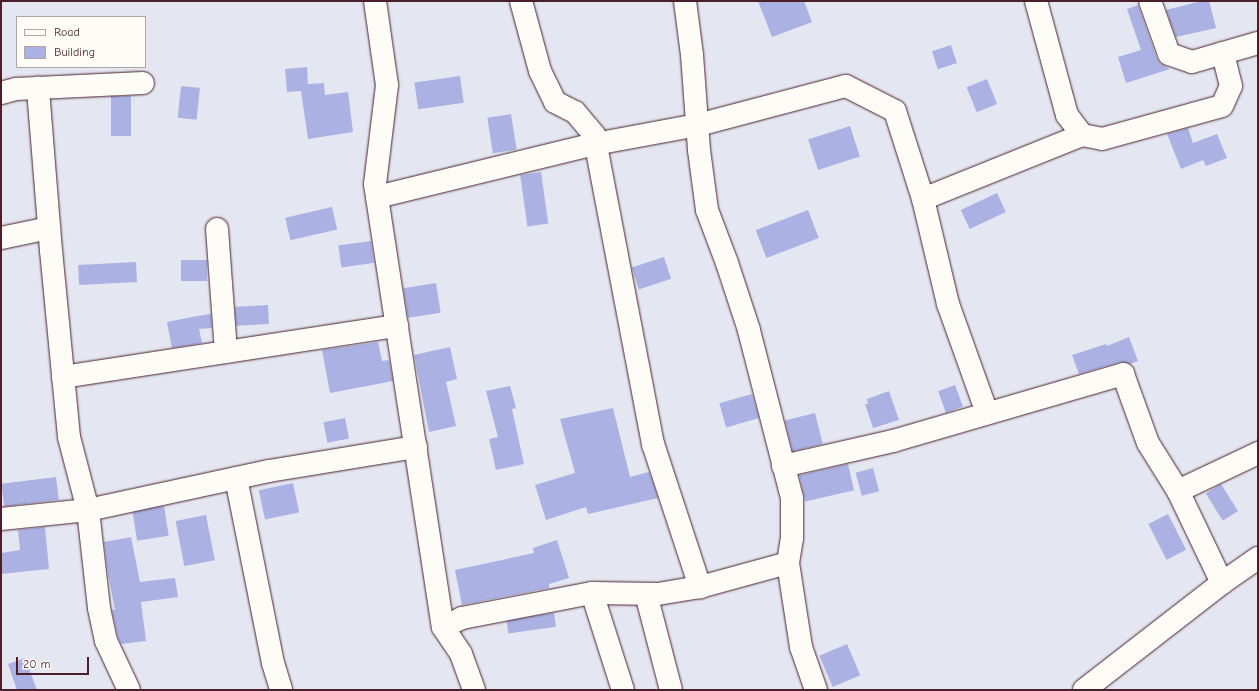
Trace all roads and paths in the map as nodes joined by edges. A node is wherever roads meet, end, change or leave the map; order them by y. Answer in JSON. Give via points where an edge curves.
{"nodes":[{"id":1,"x":375,"y":1,"type":"edge"},
{"id":2,"x":521,"y":1,"type":"edge"},
{"id":3,"x":685,"y":1,"type":"edge"},
{"id":4,"x":1036,"y":1,"type":"edge"},
{"id":5,"x":1150,"y":1,"type":"edge"},
{"id":6,"x":1258,"y":43,"type":"edge"},
{"id":7,"x":1223,"y":53,"type":"junction"},
{"id":8,"x":143,"y":83,"type":"dead end"},
{"id":9,"x":38,"y":88,"type":"junction"},
{"id":10,"x":1,"y":93,"type":"edge"},
{"id":11,"x":698,"y":124,"type":"junction"},
{"id":12,"x":1082,"y":135,"type":"junction"},
{"id":13,"x":595,"y":144,"type":"junction"},
{"id":14,"x":377,"y":197,"type":"junction"},
{"id":15,"x":923,"y":199,"type":"junction"},
{"id":16,"x":49,"y":228,"type":"junction"},
{"id":17,"x":217,"y":229,"type":"dead end"},
{"id":18,"x":1,"y":238,"type":"edge"},
{"id":19,"x":397,"y":326,"type":"junction"},
{"id":20,"x":226,"y":352,"type":"junction"},
{"id":21,"x":64,"y":377,"type":"junction"},
{"id":22,"x":987,"y":413,"type":"junction"},
{"id":23,"x":416,"y":447,"type":"junction"},
{"id":24,"x":1258,"y":453,"type":"edge"},
{"id":25,"x":783,"y":466,"type":"junction"},
{"id":26,"x":236,"y":478,"type":"junction"},
{"id":27,"x":1178,"y":491,"type":"junction"},
{"id":28,"x":88,"y":510,"type":"junction"},
{"id":29,"x":1,"y":519,"type":"edge"},
{"id":30,"x":1258,"y":558,"type":"edge"},
{"id":31,"x":788,"y":563,"type":"junction"},
{"id":32,"x":1222,"y":583,"type":"junction"},
{"id":33,"x":700,"y":587,"type":"junction"},
{"id":34,"x":592,"y":593,"type":"junction"},
{"id":35,"x":646,"y":594,"type":"junction"},
{"id":36,"x":443,"y":627,"type":"junction"},
{"id":37,"x":129,"y":690,"type":"edge"},
{"id":38,"x":281,"y":690,"type":"edge"},
{"id":39,"x":474,"y":690,"type":"edge"},
{"id":40,"x":623,"y":690,"type":"edge"},
{"id":41,"x":672,"y":690,"type":"edge"},
{"id":42,"x":816,"y":690,"type":"edge"},
{"id":43,"x":1084,"y":690,"type":"edge"}],
"edges":[{"from":1,"to":14,"type":"street","via":[[387,85],[375,184]]},
{"from":2,"to":13,"type":"street","via":[[540,71],[555,102],[575,112],[594,135]]},
{"from":3,"to":11,"type":"street"},
{"from":4,"to":12,"type":"street","via":[[1067,115]]},
{"from":5,"to":7,"type":"street","via":[[1168,54],[1192,62]]},
{"from":6,"to":7,"type":"street"},
{"from":7,"to":12,"type":"street","via":[[1231,86],[1222,106],[1102,139]]},
{"from":8,"to":9,"type":"street"},
{"from":9,"to":10,"type":"street"},
{"from":9,"to":16,"type":"street"},
{"from":11,"to":13,"type":"street"},
{"from":11,"to":15,"type":"street","via":[[846,86],[895,111]]},
{"from":11,"to":25,"type":"street","via":[[707,210],[728,263],[749,330]]},
{"from":12,"to":15,"type":"street"},
{"from":13,"to":14,"type":"street"},
{"from":13,"to":33,"type":"street","via":[[653,444]]},
{"from":14,"to":19,"type":"street"},
{"from":15,"to":22,"type":"street","via":[[948,304]]},
{"from":16,"to":18,"type":"street"},
{"from":16,"to":21,"type":"street"},
{"from":17,"to":20,"type":"street"},
{"from":19,"to":20,"type":"street"},
{"from":19,"to":23,"type":"street"},
{"from":20,"to":21,"type":"street"},
{"from":21,"to":28,"type":"street","via":[[70,438]]},
{"from":22,"to":25,"type":"street","via":[[893,441]]},
{"from":22,"to":27,"type":"street","via":[[1123,374],[1148,443]]},
{"from":23,"to":26,"type":"street"},
{"from":23,"to":36,"type":"street"},
{"from":24,"to":27,"type":"street"},
{"from":25,"to":31,"type":"street","via":[[792,498],[792,539]]},
{"from":26,"to":28,"type":"street"},
{"from":26,"to":38,"type":"street","via":[[273,663]]},
{"from":27,"to":32,"type":"street"},
{"from":28,"to":29,"type":"street"},
{"from":28,"to":37,"type":"street","via":[[99,608],[106,641]]},
{"from":30,"to":32,"type":"street"},
{"from":31,"to":33,"type":"street"},
{"from":31,"to":42,"type":"street","via":[[801,647]]},
{"from":32,"to":43,"type":"street"},
{"from":33,"to":35,"type":"street"},
{"from":34,"to":35,"type":"street"},
{"from":34,"to":36,"type":"street","via":[[462,618]]},
{"from":34,"to":40,"type":"street"},
{"from":35,"to":41,"type":"street"},
{"from":36,"to":39,"type":"street","via":[[461,654]]}]}
